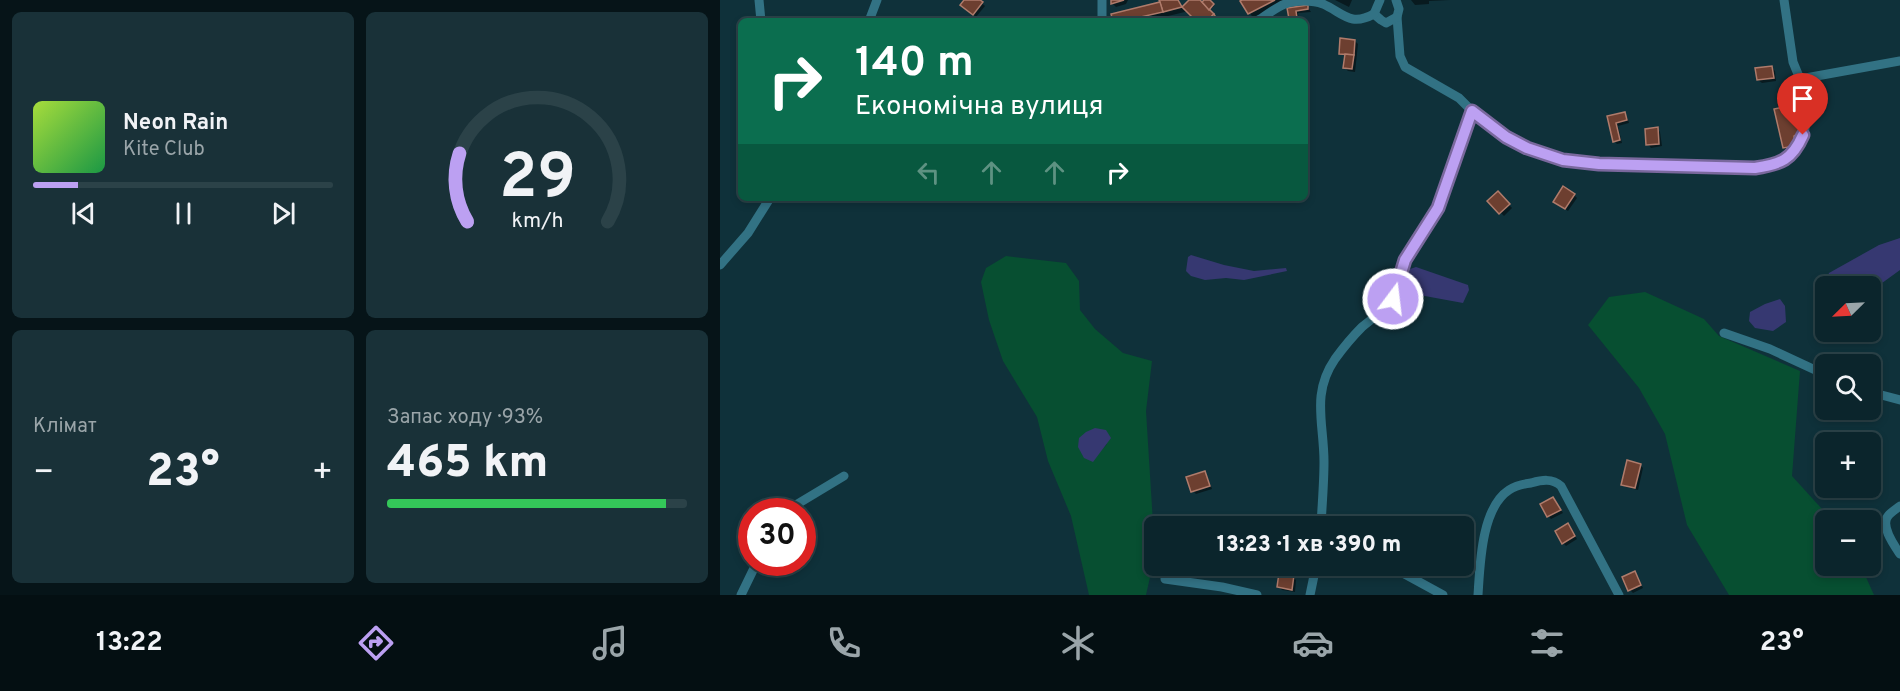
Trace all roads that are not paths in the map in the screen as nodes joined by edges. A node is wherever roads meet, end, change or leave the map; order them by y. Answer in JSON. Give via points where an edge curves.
{"nodes":[{"id":1,"x":759,"y":0,"type":"edge"},
{"id":2,"x":877,"y":0,"type":"edge"},
{"id":3,"x":1102,"y":0,"type":"edge"},
{"id":4,"x":1380,"y":0,"type":"edge"},
{"id":5,"x":1396,"y":0,"type":"edge"},
{"id":6,"x":1784,"y":0,"type":"edge"},
{"id":7,"x":1374,"y":14,"type":"junction"},
{"id":8,"x":1397,"y":17,"type":"junction"},
{"id":9,"x":761,"y":18,"type":"edge"},
{"id":10,"x":870,"y":18,"type":"edge"},
{"id":11,"x":1102,"y":18,"type":"edge"},
{"id":12,"x":1262,"y":18,"type":"edge"},
{"id":13,"x":1900,"y":61,"type":"edge"},
{"id":14,"x":1800,"y":79,"type":"junction"},
{"id":15,"x":1472,"y":111,"type":"junction"},
{"id":16,"x":768,"y":201,"type":"edge"},
{"id":17,"x":720,"y":265,"type":"edge"},
{"id":18,"x":1724,"y":333,"type":"dead end"},
{"id":19,"x":1815,"y":370,"type":"edge"},
{"id":20,"x":1881,"y":395,"type":"edge"},
{"id":21,"x":1900,"y":400,"type":"edge"},
{"id":22,"x":844,"y":476,"type":"dead end"},
{"id":23,"x":807,"y":498,"type":"edge"},
{"id":24,"x":1900,"y":506,"type":"edge"},
{"id":25,"x":1321,"y":516,"type":"edge"},
{"id":26,"x":1900,"y":554,"type":"edge"},
{"id":27,"x":750,"y":576,"type":"edge"},
{"id":28,"x":1314,"y":576,"type":"edge"},
{"id":29,"x":1408,"y":576,"type":"edge"},
{"id":30,"x":1165,"y":579,"type":"dead end"},
{"id":31,"x":741,"y":595,"type":"edge"},
{"id":32,"x":1257,"y":595,"type":"edge"},
{"id":33,"x":1310,"y":595,"type":"edge"},
{"id":34,"x":1443,"y":595,"type":"edge"},
{"id":35,"x":1478,"y":595,"type":"edge"},
{"id":36,"x":1619,"y":595,"type":"edge"}],
"edges":[{"from":1,"to":9,"type":"street"},
{"from":2,"to":10,"type":"street"},
{"from":3,"to":11,"type":"street"},
{"from":4,"to":7,"type":"street"},
{"from":5,"to":8,"type":"street"},
{"from":6,"to":14,"type":"street","via":[[1793,62]]},
{"from":7,"to":8,"type":"street","via":[[1386,23]]},
{"from":7,"to":12,"type":"street","via":[[1364,20],[1348,18],[1321,3],[1305,1],[1285,4]]},
{"from":8,"to":15,"type":"street","via":[[1403,64],[1459,98]]},
{"from":13,"to":14,"type":"street"},
{"from":14,"to":15,"type":"street","via":[[1806,121],[1798,147],[1786,160],[1755,168],[1563,160],[1506,137]]},
{"from":15,"to":25,"type":"street","via":[[1438,208],[1405,260],[1393,299],[1334,360],[1323,384],[1319,409],[1324,461]]},
{"from":16,"to":17,"type":"street","via":[[748,233]]},
{"from":18,"to":19,"type":"street"},
{"from":20,"to":21,"type":"street"},
{"from":22,"to":23,"type":"street"},
{"from":24,"to":26,"type":"street","via":[[1886,521]]},
{"from":27,"to":31,"type":"street"},
{"from":28,"to":33,"type":"street"},
{"from":29,"to":34,"type":"street"},
{"from":30,"to":32,"type":"street"},
{"from":35,"to":36,"type":"street","via":[[1488,523],[1498,500],[1515,487],[1547,480],[1561,486]]}]}
